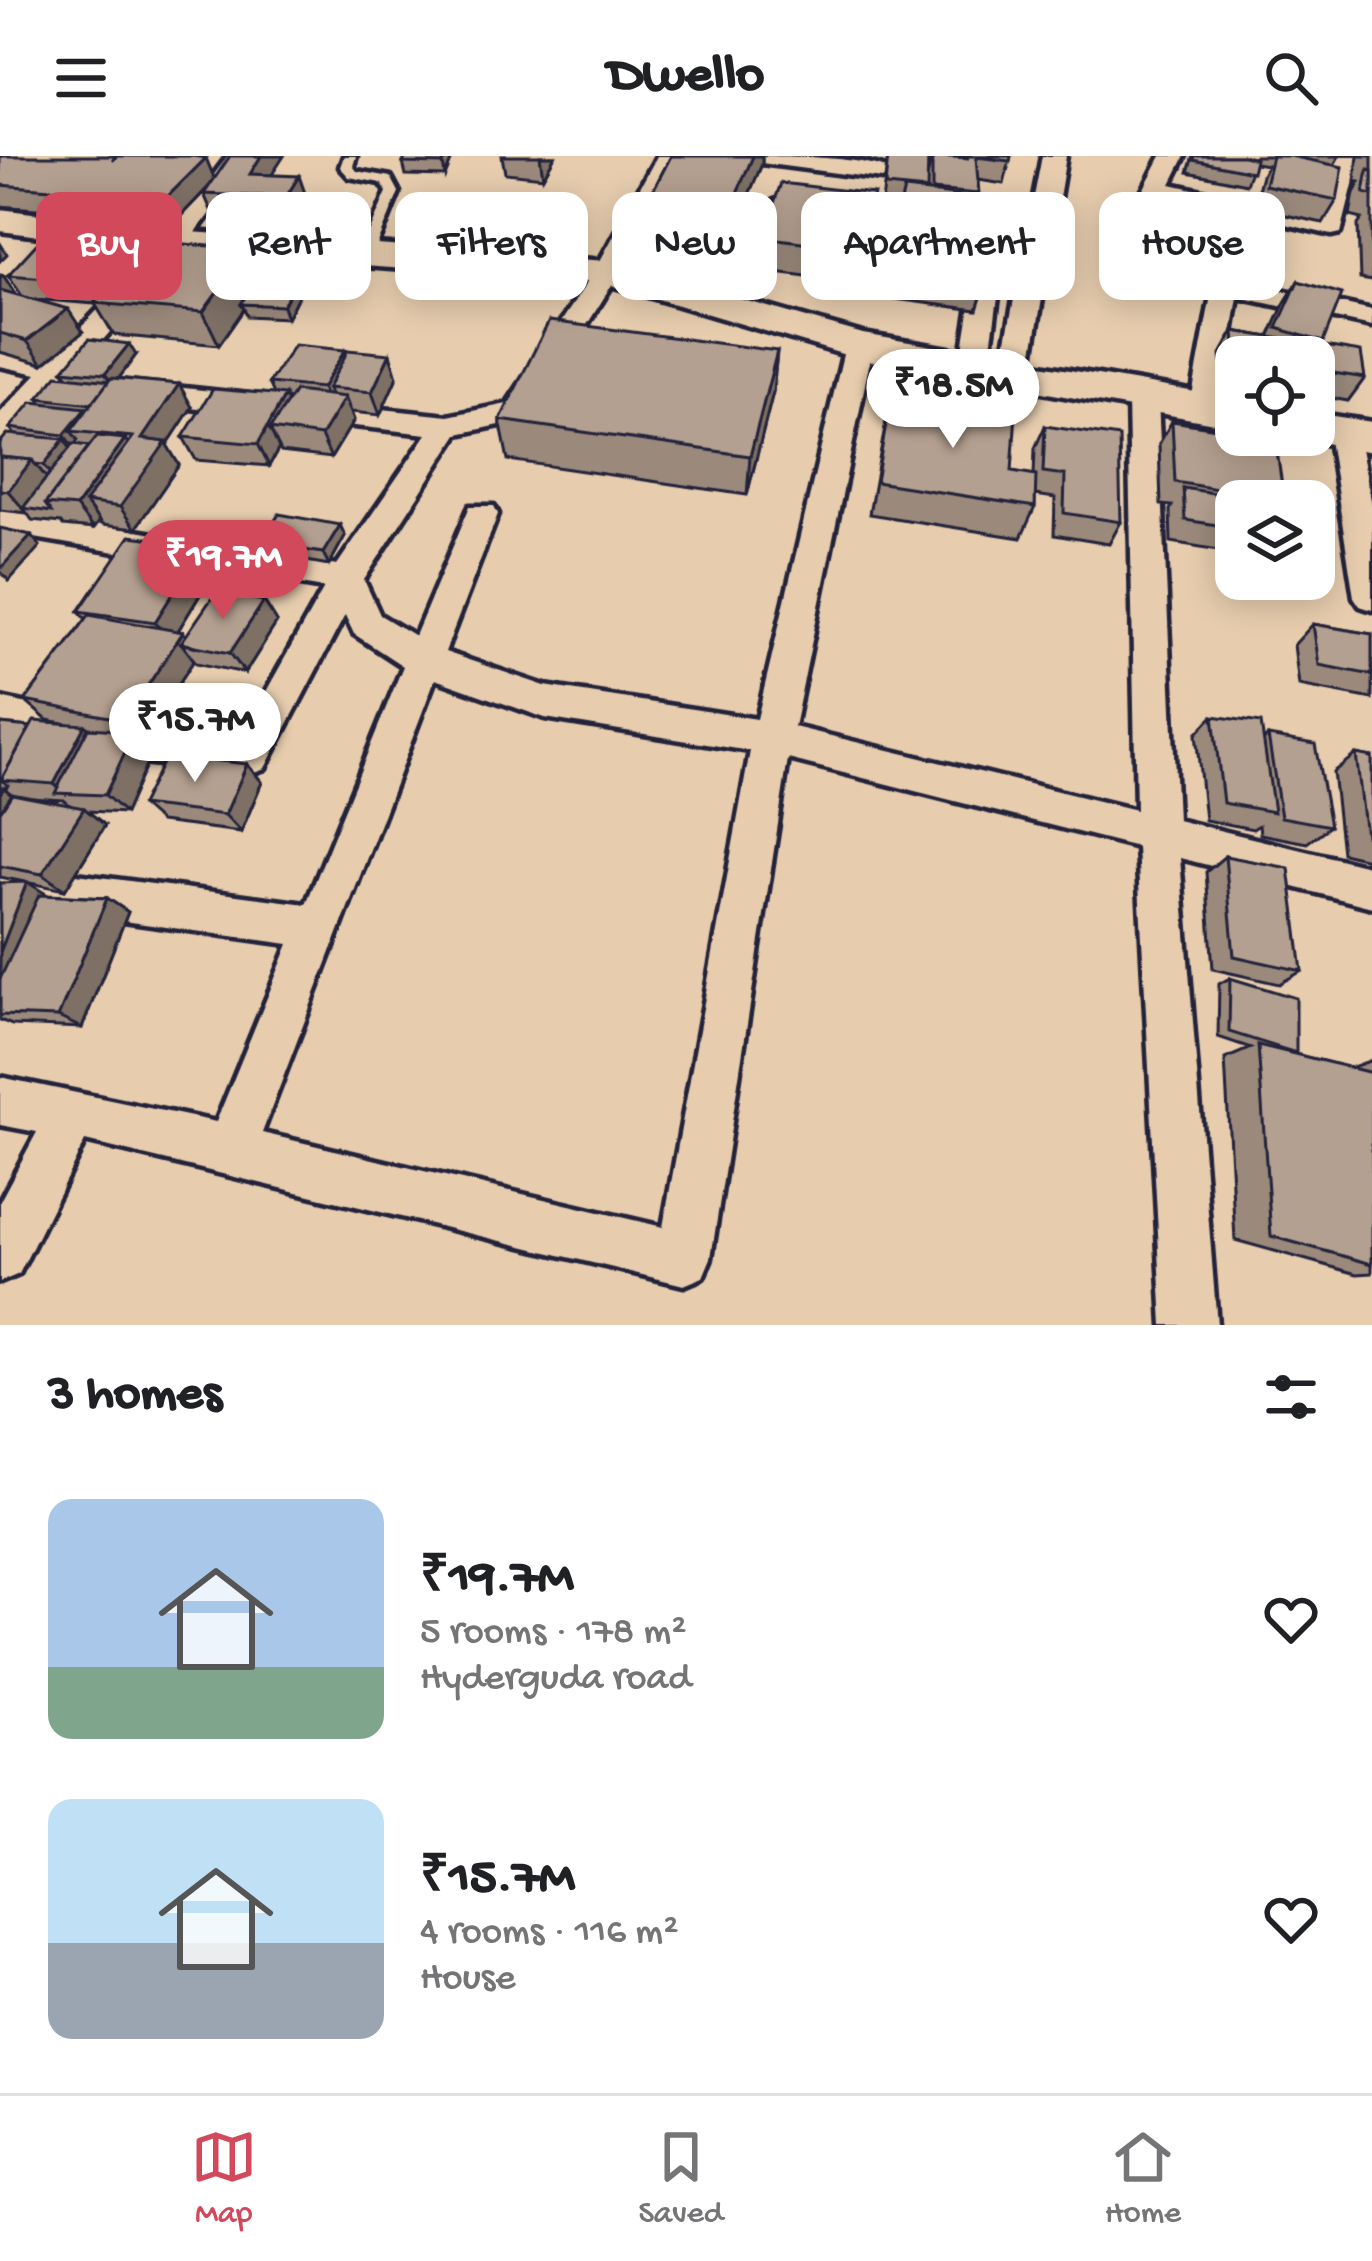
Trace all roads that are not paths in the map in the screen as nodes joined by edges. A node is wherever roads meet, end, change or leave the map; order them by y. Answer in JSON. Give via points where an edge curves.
{"nodes":[{"id":1,"x":240,"y":156,"type":"edge"},
{"id":2,"x":350,"y":156,"type":"edge"},
{"id":3,"x":668,"y":156,"type":"edge"},
{"id":4,"x":1054,"y":156,"type":"edge"},
{"id":5,"x":1173,"y":156,"type":"edge"},
{"id":6,"x":756,"y":158,"type":"edge"},
{"id":7,"x":1346,"y":168,"type":"edge"},
{"id":8,"x":882,"y":172,"type":"edge"},
{"id":9,"x":1372,"y":187,"type":"edge"},
{"id":10,"x":1159,"y":188,"type":"junction"},
{"id":11,"x":1157,"y":192,"type":"edge"},
{"id":12,"x":0,"y":220,"type":"edge"},
{"id":13,"x":36,"y":224,"type":"edge"},
{"id":14,"x":182,"y":234,"type":"edge"},
{"id":15,"x":371,"y":244,"type":"edge"},
{"id":16,"x":371,"y":256,"type":"edge"},
{"id":17,"x":607,"y":272,"type":"junction"},
{"id":18,"x":1285,"y":299,"type":"edge"},
{"id":19,"x":123,"y":300,"type":"edge"},
{"id":20,"x":984,"y":300,"type":"edge"},
{"id":21,"x":1225,"y":300,"type":"edge"},
{"id":22,"x":1372,"y":318,"type":"edge"},
{"id":23,"x":1224,"y":336,"type":"edge"},
{"id":24,"x":859,"y":346,"type":"junction"},
{"id":25,"x":0,"y":357,"type":"edge"},
{"id":26,"x":974,"y":368,"type":"junction"},
{"id":27,"x":53,"y":376,"type":"junction"},
{"id":28,"x":1014,"y":376,"type":"junction"},
{"id":29,"x":1144,"y":399,"type":"junction"},
{"id":30,"x":1215,"y":409,"type":"edge"},
{"id":31,"x":448,"y":426,"type":"junction"},
{"id":32,"x":0,"y":432,"type":"edge"},
{"id":33,"x":1343,"y":433,"type":"edge"},
{"id":34,"x":482,"y":514,"type":"dead end"},
{"id":35,"x":0,"y":520,"type":"edge"},
{"id":36,"x":346,"y":579,"type":"junction"},
{"id":37,"x":1372,"y":597,"type":"edge"},
{"id":38,"x":424,"y":660,"type":"junction"},
{"id":39,"x":0,"y":714,"type":"edge"},
{"id":40,"x":772,"y":738,"type":"junction"},
{"id":41,"x":1157,"y":832,"type":"junction"},
{"id":42,"x":0,"y":884,"type":"edge"},
{"id":43,"x":1372,"y":886,"type":"edge"},
{"id":44,"x":319,"y":927,"type":"junction"},
{"id":45,"x":0,"y":1101,"type":"edge"},
{"id":46,"x":73,"y":1112,"type":"junction"},
{"id":47,"x":230,"y":1150,"type":"junction"},
{"id":48,"x":0,"y":1256,"type":"edge"},
{"id":49,"x":1190,"y":1325,"type":"edge"}],
"edges":[{"from":1,"to":14,"type":"street"},
{"from":2,"to":15,"type":"lane","via":[[353,174],[386,180],[393,191]]},
{"from":3,"to":17,"type":"street","via":[[659,192]]},
{"from":4,"to":28,"type":"street"},
{"from":5,"to":10,"type":"street"},
{"from":6,"to":8,"type":"street"},
{"from":7,"to":9,"type":"street"},
{"from":7,"to":10,"type":"street","via":[[1332,228]]},
{"from":10,"to":11,"type":"street"},
{"from":12,"to":13,"type":"street"},
{"from":16,"to":17,"type":"street"},
{"from":17,"to":24,"type":"street"},
{"from":17,"to":31,"type":"street","via":[[517,412]]},
{"from":18,"to":22,"type":"street"},
{"from":19,"to":27,"type":"street"},
{"from":20,"to":26,"type":"street"},
{"from":21,"to":23,"type":"street"},
{"from":24,"to":26,"type":"street"},
{"from":24,"to":40,"type":"street"},
{"from":25,"to":27,"type":"street"},
{"from":26,"to":28,"type":"street"},
{"from":27,"to":31,"type":"street"},
{"from":27,"to":32,"type":"street"},
{"from":28,"to":29,"type":"street"},
{"from":29,"to":30,"type":"street"},
{"from":29,"to":41,"type":"street"},
{"from":31,"to":36,"type":"street"},
{"from":33,"to":37,"type":"street"},
{"from":34,"to":38,"type":"street"},
{"from":35,"to":36,"type":"street"},
{"from":36,"to":38,"type":"street","via":[[367,623]]},
{"from":36,"to":39,"type":"street","via":[[251,757],[141,745]]},
{"from":38,"to":40,"type":"street","via":[[544,702]]},
{"from":38,"to":44,"type":"street"},
{"from":40,"to":41,"type":"street"},
{"from":40,"to":47,"type":"street","via":[[684,1258]]},
{"from":41,"to":43,"type":"street"},
{"from":41,"to":49,"type":"street"},
{"from":42,"to":44,"type":"street"},
{"from":44,"to":47,"type":"street"},
{"from":45,"to":46,"type":"street"},
{"from":46,"to":47,"type":"street"},
{"from":46,"to":48,"type":"street"}]}
